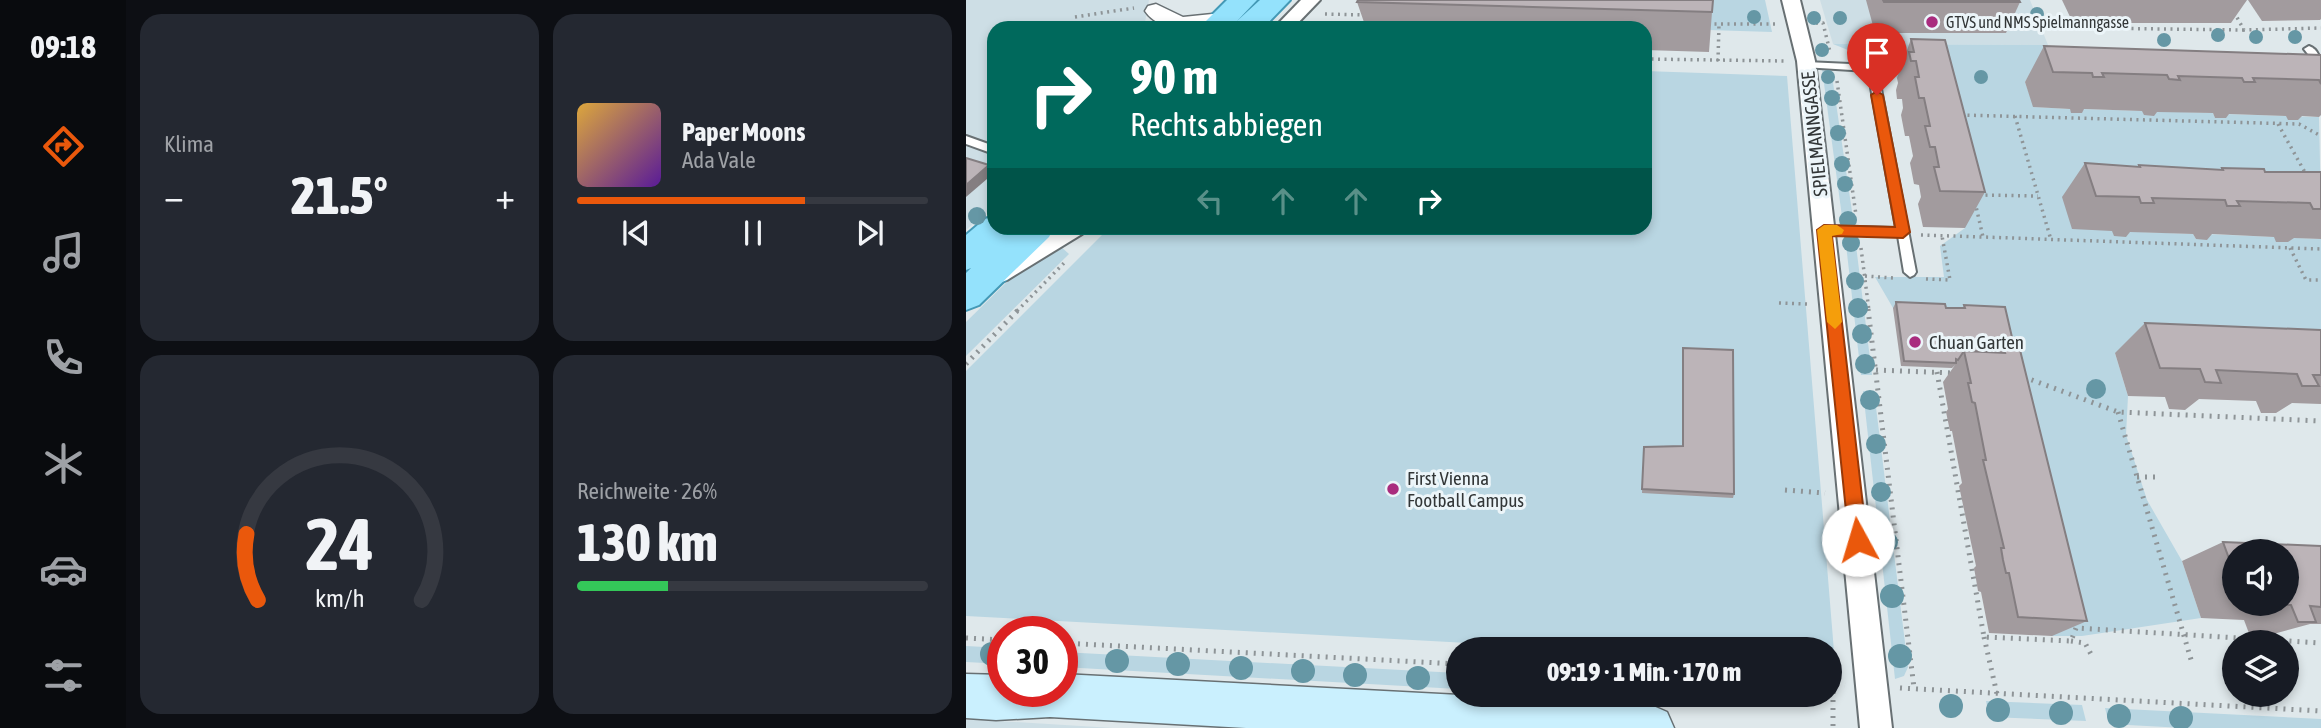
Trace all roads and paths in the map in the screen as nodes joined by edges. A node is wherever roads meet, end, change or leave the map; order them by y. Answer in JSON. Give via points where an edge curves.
{"nodes":[{"id":1,"x":1243,"y":0,"type":"edge"},
{"id":2,"x":1276,"y":0,"type":"edge"},
{"id":3,"x":1312,"y":7,"type":"edge"},
{"id":4,"x":2232,"y":10,"type":"dead end"},
{"id":5,"x":1156,"y":11,"type":"edge"},
{"id":6,"x":1376,"y":15,"type":"edge"},
{"id":7,"x":1789,"y":16,"type":"edge"},
{"id":8,"x":1075,"y":17,"type":"dead end"},
{"id":9,"x":1230,"y":21,"type":"edge"},
{"id":10,"x":1235,"y":21,"type":"edge"},
{"id":11,"x":1293,"y":21,"type":"edge"},
{"id":12,"x":1698,"y":24,"type":"edge"},
{"id":13,"x":1719,"y":24,"type":"junction"},
{"id":14,"x":2086,"y":27,"type":"dead end"},
{"id":15,"x":2321,"y":28,"type":"edge"},
{"id":16,"x":2244,"y":30,"type":"junction"},
{"id":17,"x":2309,"y":49,"type":"dead end"},
{"id":18,"x":1872,"y":57,"type":"dead end"},
{"id":19,"x":1909,"y":58,"type":"edge"},
{"id":20,"x":1652,"y":59,"type":"edge"},
{"id":21,"x":1718,"y":61,"type":"junction"},
{"id":22,"x":1806,"y":63,"type":"junction"},
{"id":23,"x":2321,"y":65,"type":"edge"},
{"id":24,"x":1833,"y":66,"type":"junction"},
{"id":25,"x":1954,"y":114,"type":"edge"},
{"id":26,"x":2015,"y":116,"type":"junction"},
{"id":27,"x":2278,"y":124,"type":"junction"},
{"id":28,"x":2321,"y":136,"type":"edge"},
{"id":29,"x":966,"y":140,"type":"edge"},
{"id":30,"x":987,"y":148,"type":"edge"},
{"id":31,"x":2309,"y":179,"type":"edge"},
{"id":32,"x":2038,"y":196,"type":"junction"},
{"id":33,"x":1824,"y":230,"type":"junction"},
{"id":34,"x":1858,"y":231,"type":"junction"},
{"id":35,"x":1903,"y":233,"type":"junction"},
{"id":36,"x":993,"y":235,"type":"edge"},
{"id":37,"x":1028,"y":235,"type":"edge"},
{"id":38,"x":1063,"y":235,"type":"edge"},
{"id":39,"x":1983,"y":237,"type":"junction"},
{"id":40,"x":2051,"y":240,"type":"junction"},
{"id":41,"x":2290,"y":248,"type":"junction"},
{"id":42,"x":2321,"y":249,"type":"edge"},
{"id":43,"x":1073,"y":255,"type":"dead end"},
{"id":44,"x":1910,"y":272,"type":"dead end"},
{"id":45,"x":968,"y":280,"type":"edge"},
{"id":46,"x":2321,"y":280,"type":"edge"},
{"id":47,"x":1779,"y":303,"type":"dead end"},
{"id":48,"x":1812,"y":304,"type":"dead end"},
{"id":49,"x":966,"y":364,"type":"edge"},
{"id":50,"x":1876,"y":370,"type":"junction"},
{"id":51,"x":1937,"y":372,"type":"junction"},
{"id":52,"x":1963,"y":373,"type":"edge"},
{"id":53,"x":2017,"y":374,"type":"edge"},
{"id":54,"x":2118,"y":412,"type":"junction"},
{"id":55,"x":2321,"y":421,"type":"edge"},
{"id":56,"x":2137,"y":477,"type":"junction"},
{"id":57,"x":2157,"y":477,"type":"dead end"},
{"id":58,"x":1785,"y":490,"type":"dead end"},
{"id":59,"x":1829,"y":493,"type":"dead end"},
{"id":60,"x":2184,"y":636,"type":"junction"},
{"id":61,"x":1984,"y":637,"type":"junction"},
{"id":62,"x":966,"y":638,"type":"edge"},
{"id":63,"x":987,"y":639,"type":"edge"},
{"id":64,"x":2071,"y":641,"type":"junction"},
{"id":65,"x":2321,"y":643,"type":"edge"},
{"id":66,"x":1078,"y":644,"type":"edge"},
{"id":67,"x":2093,"y":658,"type":"dead end"},
{"id":68,"x":1446,"y":663,"type":"edge"},
{"id":69,"x":2192,"y":663,"type":"dead end"},
{"id":70,"x":1997,"y":694,"type":"junction"},
{"id":71,"x":973,"y":697,"type":"edge"},
{"id":72,"x":1833,"y":707,"type":"edge"},
{"id":73,"x":2321,"y":711,"type":"edge"},
{"id":74,"x":1445,"y":722,"type":"edge"},
{"id":75,"x":1651,"y":728,"type":"edge"},
{"id":76,"x":1833,"y":728,"type":"edge"},
{"id":77,"x":1876,"y":728,"type":"edge"}],
"edges":[{"from":1,"to":9,"type":"main road"},
{"from":2,"to":10,"type":"main road"},
{"from":3,"to":6,"type":"path"},
{"from":3,"to":11,"type":"street"},
{"from":4,"to":16,"type":"path"},
{"from":5,"to":8,"type":"path"},
{"from":7,"to":13,"type":"path"},
{"from":7,"to":22,"type":"street","name":"SPIELMANNGASSE"},
{"from":7,"to":24,"type":"path","via":[[1822,23]]},
{"from":12,"to":13,"type":"path"},
{"from":13,"to":21,"type":"path"},
{"from":14,"to":16,"type":"path"},
{"from":15,"to":16,"type":"path"},
{"from":17,"to":23,"type":"lane"},
{"from":18,"to":19,"type":"path"},
{"from":20,"to":21,"type":"path"},
{"from":21,"to":22,"type":"path"},
{"from":22,"to":24,"type":"lane"},
{"from":22,"to":33,"type":"street","name":"SPIELMANNGASSE"},
{"from":24,"to":34,"type":"path"},
{"from":24,"to":35,"type":"lane","via":[[1872,68]]},
{"from":25,"to":26,"type":"path"},
{"from":26,"to":27,"type":"path"},
{"from":26,"to":32,"type":"path"},
{"from":27,"to":28,"type":"path","via":[[2299,124]]},
{"from":27,"to":31,"type":"path"},
{"from":29,"to":30,"type":"lane"},
{"from":32,"to":39,"type":"path","via":[[1973,195]]},
{"from":32,"to":40,"type":"path"},
{"from":33,"to":34,"type":"lane"},
{"from":33,"to":77,"type":"street","name":"SPIELMANNGASSE"},
{"from":34,"to":35,"type":"lane"},
{"from":34,"to":50,"type":"path"},
{"from":35,"to":39,"type":"path"},
{"from":35,"to":44,"type":"lane"},
{"from":36,"to":45,"type":"main road"},
{"from":37,"to":45,"type":"main road"},
{"from":38,"to":45,"type":"street","via":[[1031,256]]},
{"from":39,"to":40,"type":"path"},
{"from":40,"to":41,"type":"path"},
{"from":41,"to":42,"type":"path"},
{"from":41,"to":46,"type":"path","via":[[2306,280]]},
{"from":43,"to":49,"type":"path"},
{"from":47,"to":48,"type":"path"},
{"from":50,"to":51,"type":"path"},
{"from":50,"to":70,"type":"path","via":[[1914,688]]},
{"from":51,"to":52,"type":"path"},
{"from":51,"to":61,"type":"path"},
{"from":53,"to":54,"type":"path"},
{"from":54,"to":55,"type":"path"},
{"from":54,"to":56,"type":"path"},
{"from":56,"to":57,"type":"path"},
{"from":56,"to":60,"type":"path"},
{"from":58,"to":59,"type":"path"},
{"from":60,"to":64,"type":"path","via":[[2077,628]]},
{"from":60,"to":65,"type":"path"},
{"from":60,"to":69,"type":"path"},
{"from":61,"to":64,"type":"path"},
{"from":61,"to":70,"type":"path"},
{"from":62,"to":63,"type":"path"},
{"from":64,"to":67,"type":"path","via":[[2085,643]]},
{"from":66,"to":68,"type":"path"},
{"from":70,"to":73,"type":"path"},
{"from":71,"to":74,"type":"main road","via":[[1050,695]]},
{"from":72,"to":76,"type":"path"},
{"from":74,"to":75,"type":"main road"}]}
